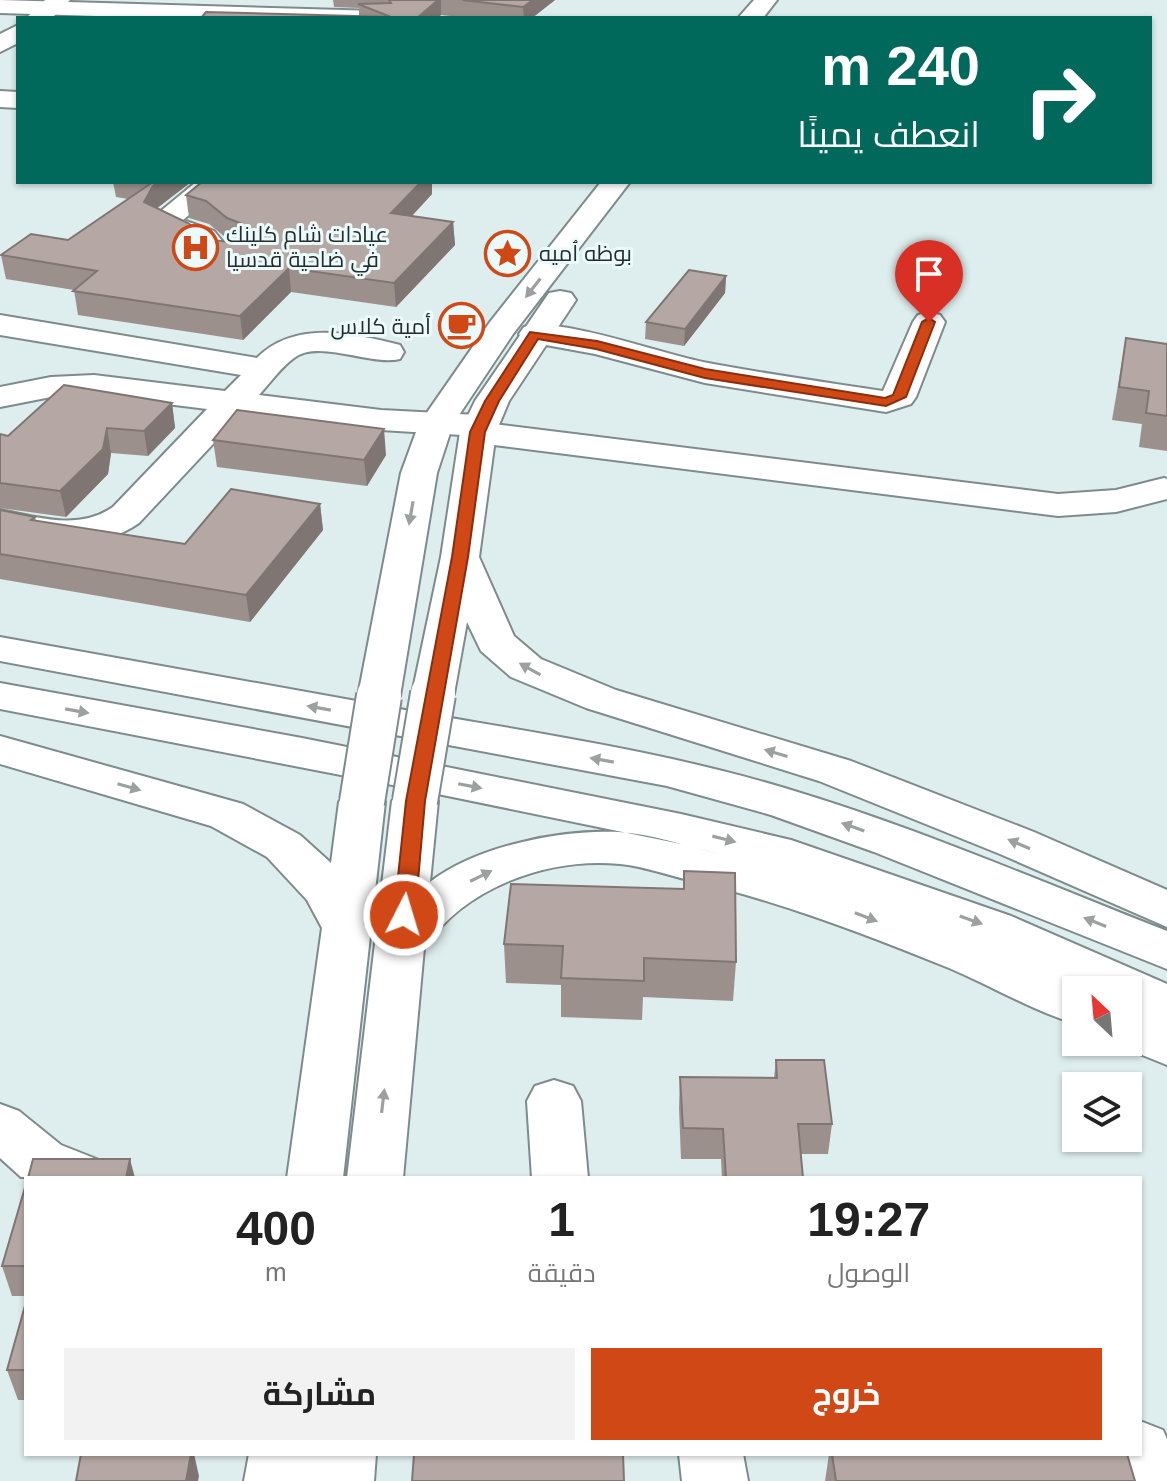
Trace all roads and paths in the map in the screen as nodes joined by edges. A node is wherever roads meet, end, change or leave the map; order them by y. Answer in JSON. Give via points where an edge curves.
{"nodes":[{"id":1,"x":766,"y":0,"type":"edge"},
{"id":2,"x":787,"y":0,"type":"edge"},
{"id":3,"x":0,"y":6,"type":"edge"},
{"id":4,"x":48,"y":10,"type":"edge"},
{"id":5,"x":0,"y":14,"type":"edge"},
{"id":6,"x":173,"y":15,"type":"edge"},
{"id":7,"x":216,"y":15,"type":"edge"},
{"id":8,"x":121,"y":16,"type":"edge"},
{"id":9,"x":270,"y":16,"type":"edge"},
{"id":10,"x":752,"y":16,"type":"edge"},
{"id":11,"x":775,"y":16,"type":"edge"},
{"id":12,"x":211,"y":184,"type":"edge"},
{"id":13,"x":626,"y":190,"type":"edge"},
{"id":14,"x":232,"y":255,"type":"edge"},
{"id":15,"x":929,"y":322,"type":"dead end"},
{"id":16,"x":0,"y":325,"type":"edge"},
{"id":17,"x":535,"y":334,"type":"junction"},
{"id":18,"x":388,"y":352,"type":"dead end"},
{"id":19,"x":265,"y":369,"type":"junction"},
{"id":20,"x":0,"y":397,"type":"edge"},
{"id":21,"x":228,"y":408,"type":"junction"},
{"id":22,"x":0,"y":411,"type":"edge"},
{"id":23,"x":431,"y":435,"type":"junction"},
{"id":24,"x":478,"y":436,"type":"junction"},
{"id":25,"x":1164,"y":489,"type":"dead end"},
{"id":26,"x":0,"y":521,"type":"edge"},
{"id":27,"x":460,"y":557,"type":"junction"},
{"id":28,"x":0,"y":649,"type":"edge"},
{"id":29,"x":0,"y":696,"type":"edge"},
{"id":30,"x":0,"y":750,"type":"edge"},
{"id":31,"x":1167,"y":910,"type":"edge"},
{"id":32,"x":346,"y":927,"type":"junction"},
{"id":33,"x":402,"y":943,"type":"junction"},
{"id":34,"x":1167,"y":951,"type":"edge"},
{"id":35,"x":1062,"y":999,"type":"edge"},
{"id":36,"x":1167,"y":1006,"type":"edge"},
{"id":37,"x":1142,"y":1034,"type":"edge"},
{"id":38,"x":1167,"y":1045,"type":"edge"},
{"id":39,"x":554,"y":1101,"type":"dead end"},
{"id":40,"x":0,"y":1126,"type":"edge"},
{"id":41,"x":79,"y":1176,"type":"edge"},
{"id":42,"x":315,"y":1176,"type":"edge"},
{"id":43,"x":375,"y":1176,"type":"edge"},
{"id":44,"x":560,"y":1176,"type":"edge"},
{"id":45,"x":281,"y":1456,"type":"edge"},
{"id":46,"x":344,"y":1456,"type":"edge"},
{"id":47,"x":711,"y":1456,"type":"edge"},
{"id":48,"x":1142,"y":1456,"type":"edge"},
{"id":49,"x":277,"y":1481,"type":"edge"},
{"id":50,"x":341,"y":1481,"type":"edge"},
{"id":51,"x":715,"y":1481,"type":"edge"},
{"id":52,"x":1149,"y":1481,"type":"edge"}],
"edges":[{"from":1,"to":10,"type":"main road"},
{"from":2,"to":11,"type":"main road"},
{"from":3,"to":4,"type":"main road"},
{"from":4,"to":5,"type":"main road"},
{"from":4,"to":6,"type":"main road"},
{"from":4,"to":8,"type":"main road"},
{"from":6,"to":7,"type":"main road"},
{"from":7,"to":9,"type":"main road"},
{"from":12,"to":14,"type":"main road","via":[[165,223],[198,233]]},
{"from":13,"to":17,"type":"main road"},
{"from":13,"to":23,"type":"main road","one_way":true,"via":[[501,329]]},
{"from":15,"to":17,"type":"main road","via":[[899,397],[886,402],[705,373]]},
{"from":16,"to":19,"type":"main road"},
{"from":17,"to":24,"type":"main road","via":[[492,401]]},
{"from":18,"to":19,"type":"main road","via":[[297,344]]},
{"from":19,"to":21,"type":"main road"},
{"from":20,"to":21,"type":"main road","via":[[94,385]]},
{"from":21,"to":22,"type":"main road","via":[[88,397]]},
{"from":21,"to":23,"type":"main road"},
{"from":21,"to":26,"type":"main road","via":[[110,526],[74,533]]},
{"from":23,"to":24,"type":"main road"},
{"from":23,"to":32,"type":"main road","one_way":true,"bridge":true,"via":[[416,486],[379,696]]},
{"from":24,"to":25,"type":"main road","via":[[1058,505],[1116,501]]},
{"from":24,"to":27,"type":"main road"},
{"from":31,"to":27,"type":"main road","one_way":true,"via":[[835,771],[601,699],[526,668],[496,642]]},
{"from":27,"to":33,"type":"main road","bridge":true,"via":[[415,801]]},
{"from":34,"to":28,"type":"main road","one_way":true,"via":[[891,841],[787,804],[668,772]]},
{"from":29,"to":36,"type":"main road","one_way":true,"via":[[424,777],[791,856],[994,928]]},
{"from":30,"to":32,"type":"main road","one_way":true,"via":[[227,815],[260,830],[314,871]]},
{"from":32,"to":42,"type":"main road"},
{"from":33,"to":35,"type":"main road","one_way":true,"via":[[422,914],[452,890],[488,872],[527,857],[621,848],[770,882],[968,956]]},
{"from":43,"to":33,"type":"main road","one_way":true},
{"from":37,"to":38,"type":"main road"},
{"from":39,"to":44,"type":"main road"},
{"from":40,"to":41,"type":"main road","via":[[41,1161]]},
{"from":45,"to":49,"type":"main road"},
{"from":46,"to":50,"type":"main road"},
{"from":47,"to":51,"type":"main road"},
{"from":48,"to":52,"type":"main road"}]}
